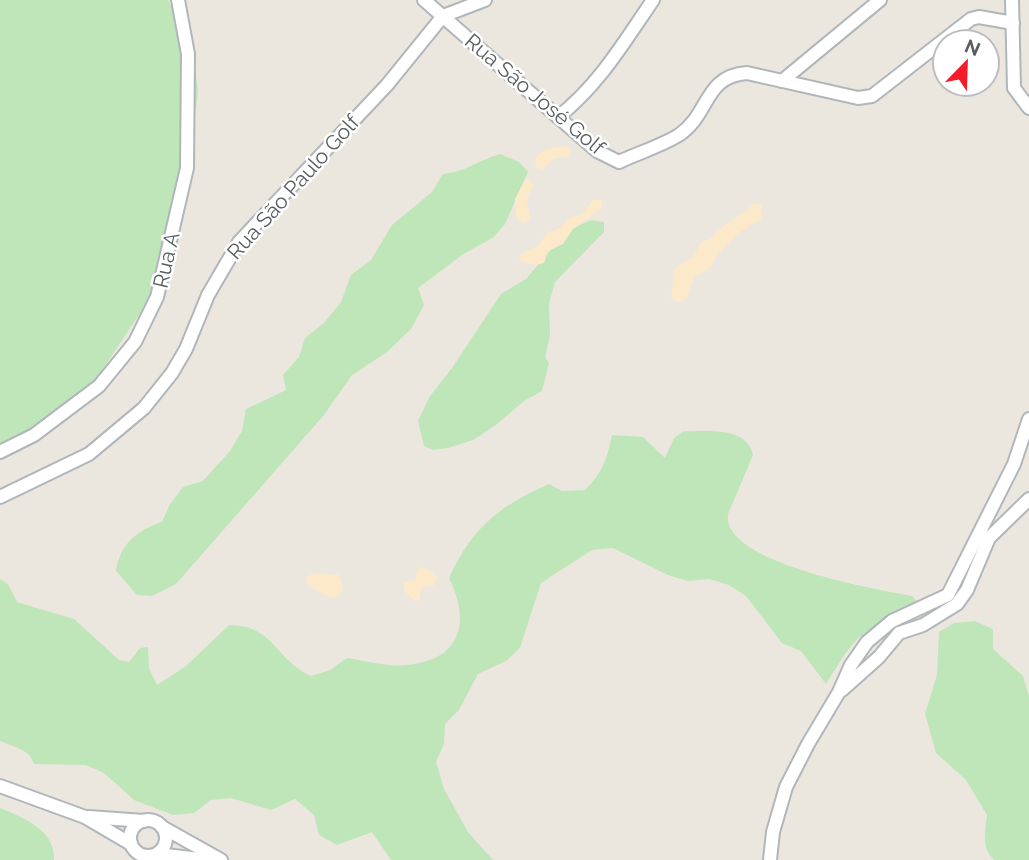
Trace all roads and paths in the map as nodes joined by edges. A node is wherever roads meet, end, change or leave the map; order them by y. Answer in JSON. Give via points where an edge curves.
{"nodes":[{"id":1,"x":178,"y":0,"type":"edge"},
{"id":2,"x":424,"y":0,"type":"edge"},
{"id":3,"x":485,"y":0,"type":"edge"},
{"id":4,"x":653,"y":0,"type":"edge"},
{"id":5,"x":880,"y":0,"type":"edge"},
{"id":6,"x":1012,"y":0,"type":"edge"},
{"id":7,"x":443,"y":16,"type":"junction"},
{"id":8,"x":1013,"y":23,"type":"junction"},
{"id":9,"x":778,"y":80,"type":"junction"},
{"id":10,"x":1029,"y":108,"type":"edge"},
{"id":11,"x":558,"y":117,"type":"junction"},
{"id":12,"x":1029,"y":419,"type":"edge"},
{"id":13,"x":0,"y":452,"type":"edge"},
{"id":14,"x":0,"y":497,"type":"edge"},
{"id":15,"x":1029,"y":499,"type":"edge"},
{"id":16,"x":839,"y":692,"type":"junction"},
{"id":17,"x":0,"y":786,"type":"edge"},
{"id":18,"x":85,"y":817,"type":"junction"},
{"id":19,"x":144,"y":821,"type":"junction"},
{"id":20,"x":162,"y":827,"type":"junction"},
{"id":21,"x":131,"y":845,"type":"junction"},
{"id":22,"x":157,"y":854,"type":"junction"},
{"id":23,"x":208,"y":860,"type":"edge"},
{"id":24,"x":221,"y":860,"type":"edge"},
{"id":25,"x":770,"y":860,"type":"edge"}],
"edges":[{"from":1,"to":13,"type":"street","name":"Rua A","via":[[188,54],[187,168],[157,297],[135,342],[99,386],[34,435]]},
{"from":2,"to":7,"type":"street","name":"Rua São José Golf"},
{"from":3,"to":7,"type":"street"},
{"from":4,"to":11,"type":"street","via":[[591,89]]},
{"from":5,"to":9,"type":"street"},
{"from":6,"to":8,"type":"street"},
{"from":7,"to":11,"type":"street","name":"Rua São José Golf"},
{"from":7,"to":14,"type":"street","name":"Rua São Paulo Golf","via":[[387,85],[239,242],[208,295],[186,349],[144,408],[89,454]]},
{"from":8,"to":9,"type":"street","via":[[971,19],[872,96],[858,98]]},
{"from":8,"to":10,"type":"street","via":[[1014,88]]},
{"from":9,"to":11,"type":"street","name":"Rua São José Golf","via":[[730,74],[679,134],[619,162],[597,151]]},
{"from":12,"to":16,"type":"street","via":[[1014,464],[948,595],[892,621],[867,642]]},
{"from":15,"to":16,"type":"street","via":[[989,538],[957,604],[899,634]]},
{"from":16,"to":25,"type":"street","via":[[786,787]]},
{"from":17,"to":18,"type":"street"},
{"from":18,"to":19,"type":"street"},
{"from":18,"to":21,"type":"street"},
{"from":19,"to":20,"type":"street"},
{"from":19,"to":21,"type":"street","via":[[131,832]]},
{"from":20,"to":22,"type":"street","via":[[166,839]]},
{"from":20,"to":24,"type":"street"},
{"from":21,"to":22,"type":"street","via":[[145,856]]},
{"from":22,"to":23,"type":"street"}]}
